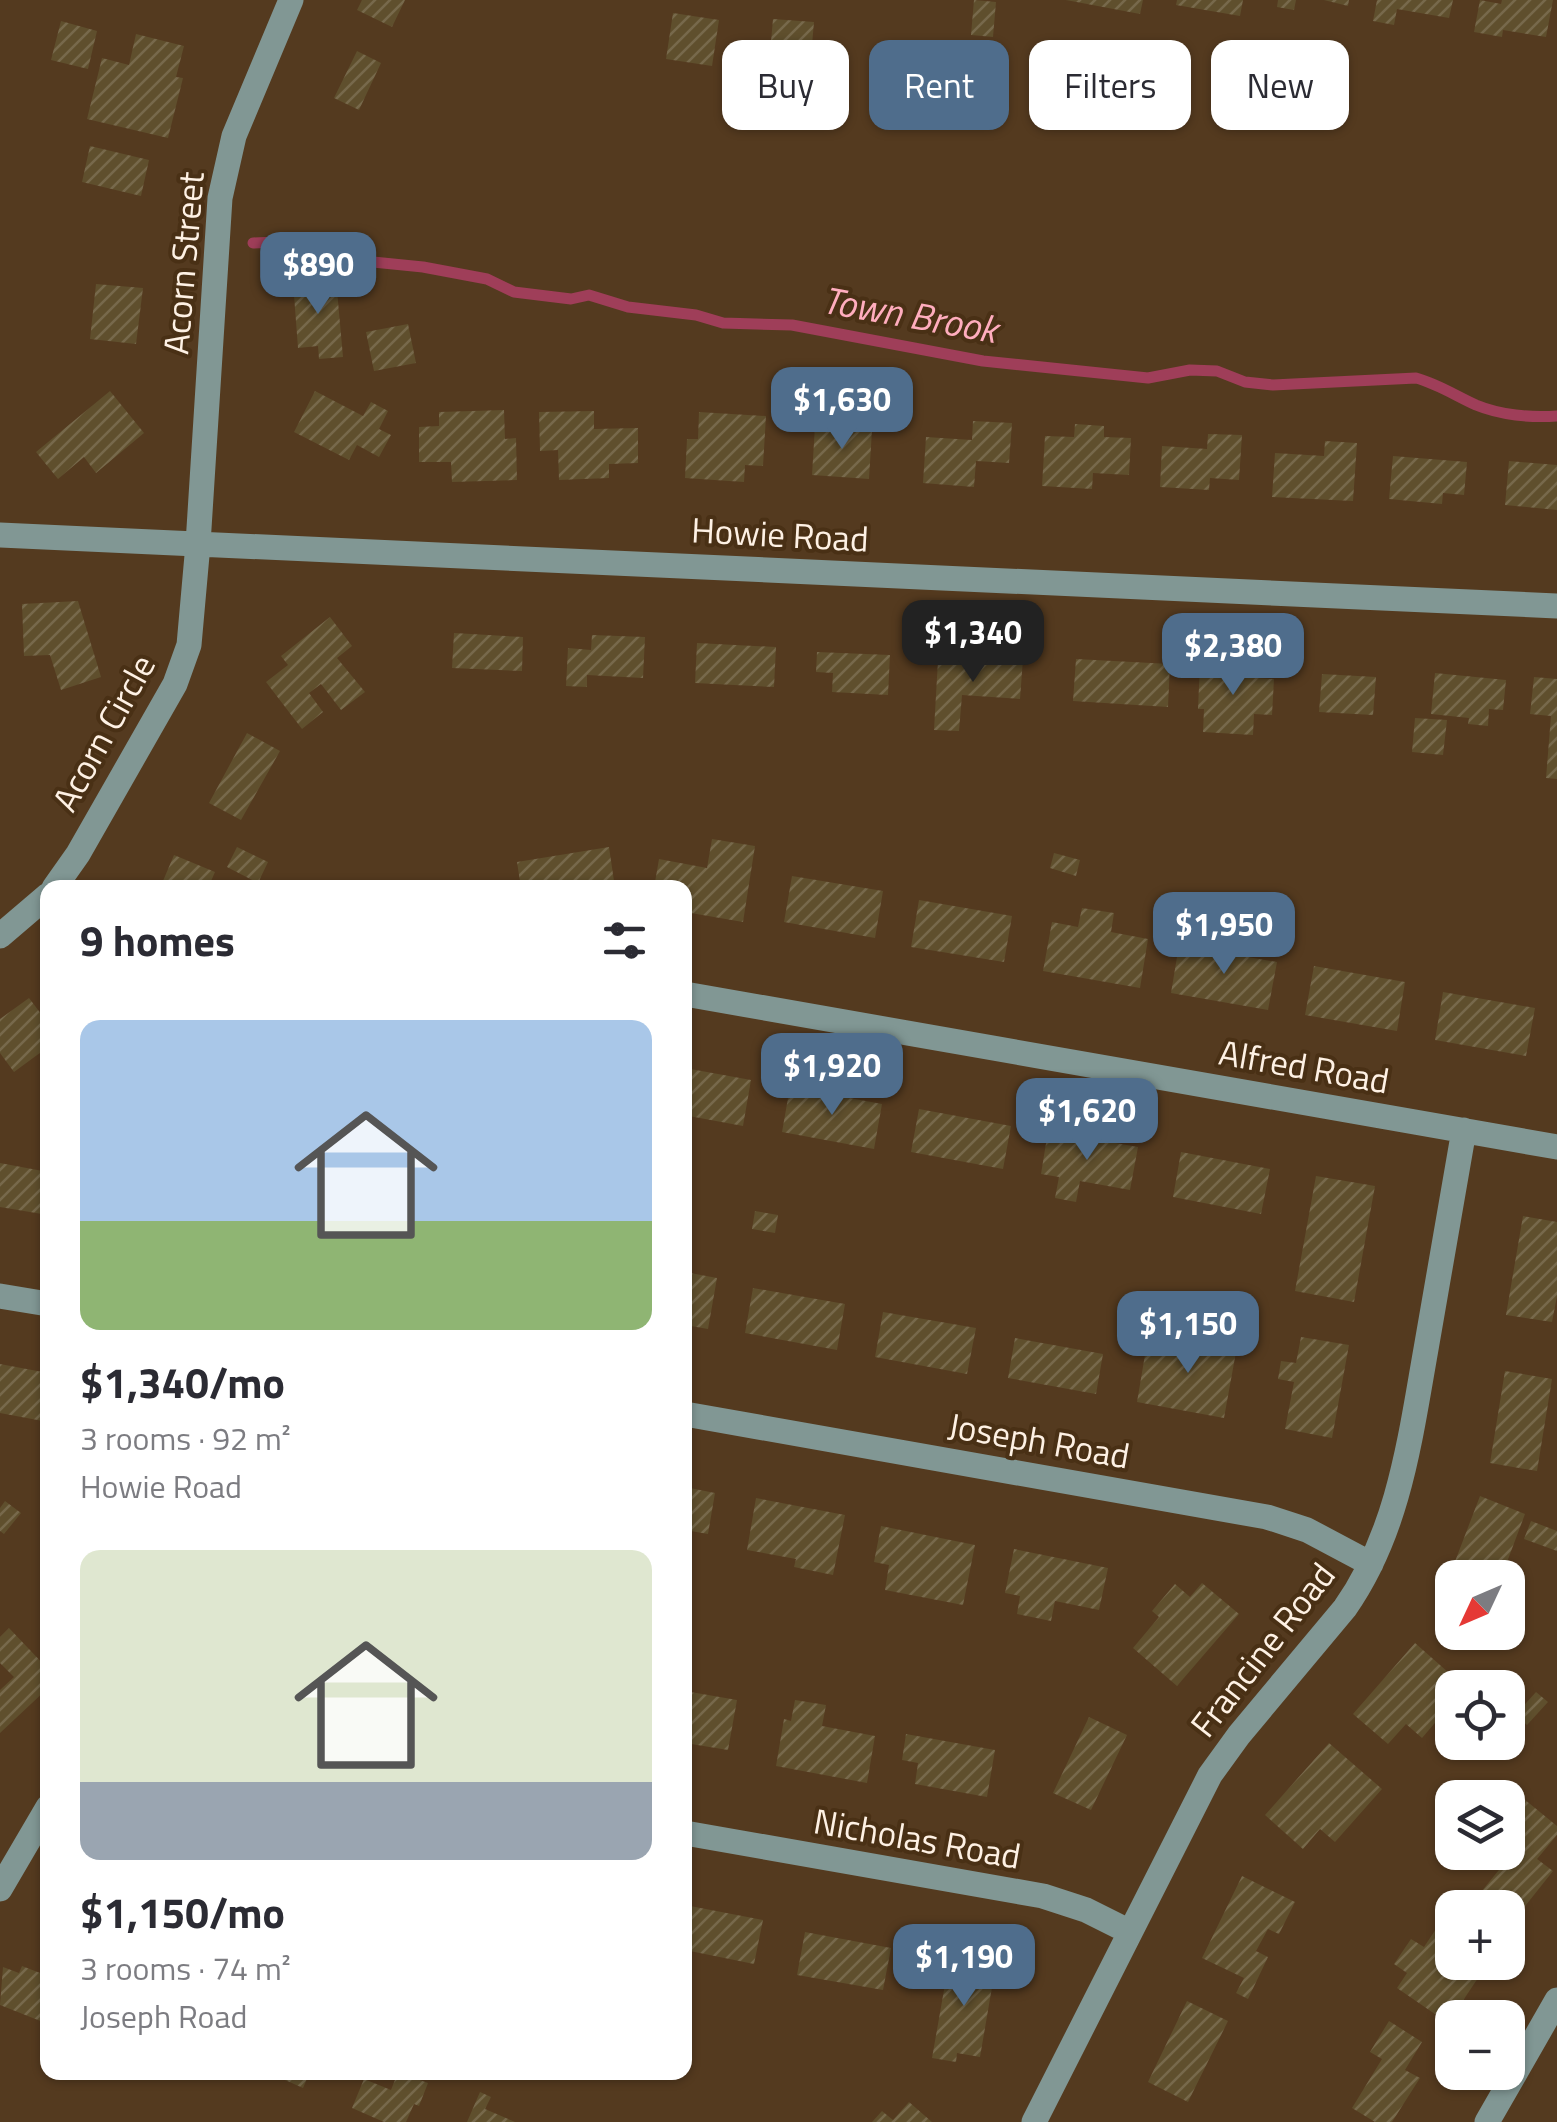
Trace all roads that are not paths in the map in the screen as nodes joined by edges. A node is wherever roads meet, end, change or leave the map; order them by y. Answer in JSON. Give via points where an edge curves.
{"nodes":[{"id":1,"x":292,"y":0,"type":"edge"},
{"id":2,"x":0,"y":535,"type":"edge"},
{"id":3,"x":198,"y":544,"type":"junction"},
{"id":4,"x":1557,"y":606,"type":"edge"},
{"id":5,"x":60,"y":880,"type":"edge"},
{"id":6,"x":40,"y":902,"type":"edge"},
{"id":7,"x":0,"y":936,"type":"edge"},
{"id":8,"x":692,"y":995,"type":"edge"},
{"id":9,"x":1464,"y":1130,"type":"junction"},
{"id":10,"x":1557,"y":1147,"type":"edge"},
{"id":11,"x":0,"y":1296,"type":"edge"},
{"id":12,"x":40,"y":1303,"type":"edge"},
{"id":13,"x":692,"y":1415,"type":"edge"},
{"id":14,"x":1372,"y":1564,"type":"junction"},
{"id":15,"x":40,"y":1821,"type":"edge"},
{"id":16,"x":692,"y":1834,"type":"edge"},
{"id":17,"x":0,"y":1889,"type":"edge"},
{"id":18,"x":1130,"y":1932,"type":"junction"},
{"id":19,"x":1557,"y":2000,"type":"edge"},
{"id":20,"x":1034,"y":2122,"type":"edge"},
{"id":21,"x":1487,"y":2122,"type":"edge"}],
"edges":[{"from":1,"to":3,"type":"street","name":"Acorn Street","via":[[246,103],[220,198]]},
{"from":2,"to":3,"type":"street","name":"Howie Road"},
{"from":3,"to":4,"type":"street","name":"Howie Road"},
{"from":3,"to":5,"type":"street","name":"Acorn Circle","via":[[184,664]]},
{"from":6,"to":7,"type":"street"},
{"from":8,"to":9,"type":"street","name":"Alfred Road"},
{"from":9,"to":10,"type":"street","name":"Alfred Road"},
{"from":9,"to":14,"type":"street","name":"Francine Road","via":[[1405,1467]]},
{"from":11,"to":12,"type":"street"},
{"from":13,"to":14,"type":"street","name":"Joseph Road","via":[[1267,1517]]},
{"from":14,"to":18,"type":"street","name":"Francine Road","via":[[1345,1608],[1217,1765]]},
{"from":15,"to":17,"type":"street"},
{"from":16,"to":18,"type":"street","name":"Nicholas Road","via":[[1043,1896]]},
{"from":18,"to":20,"type":"street","name":"Francine Road"},
{"from":19,"to":21,"type":"street"}]}
